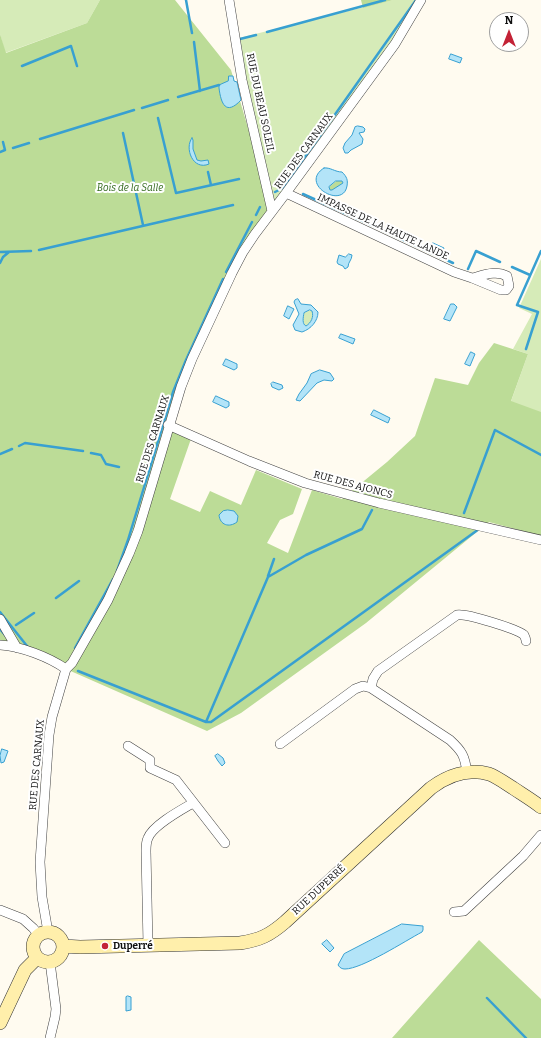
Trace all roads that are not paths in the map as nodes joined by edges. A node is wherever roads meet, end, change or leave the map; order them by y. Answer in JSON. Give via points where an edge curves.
{"nodes":[{"id":1,"x":229,"y":0,"type":"edge"},
{"id":2,"x":422,"y":0,"type":"edge"},
{"id":3,"x":286,"y":193,"type":"junction"},
{"id":4,"x":272,"y":210,"type":"junction"},
{"id":5,"x":472,"y":278,"type":"dead end"},
{"id":6,"x":168,"y":425,"type":"junction"},
{"id":7,"x":541,"y":540,"type":"edge"},
{"id":8,"x":0,"y":619,"type":"edge"},
{"id":9,"x":526,"y":641,"type":"dead end"},
{"id":10,"x":0,"y":645,"type":"edge"},
{"id":11,"x":17,"y":648,"type":"junction"},
{"id":12,"x":66,"y":669,"type":"junction"},
{"id":13,"x":371,"y":688,"type":"junction"},
{"id":14,"x":280,"y":744,"type":"dead end"},
{"id":15,"x":128,"y":746,"type":"dead end"},
{"id":16,"x":468,"y":773,"type":"junction"},
{"id":17,"x":194,"y":803,"type":"junction"},
{"id":18,"x":541,"y":807,"type":"edge"},
{"id":19,"x":541,"y":835,"type":"edge"},
{"id":20,"x":225,"y":843,"type":"dead end"},
{"id":21,"x":0,"y":910,"type":"edge"},
{"id":22,"x":454,"y":912,"type":"dead end"},
{"id":23,"x":43,"y":934,"type":"junction"},
{"id":24,"x":148,"y":945,"type":"junction"},
{"id":25,"x":63,"y":946,"type":"junction"},
{"id":26,"x":37,"y":958,"type":"junction"},
{"id":27,"x":50,"y":962,"type":"junction"},
{"id":28,"x":0,"y":1023,"type":"edge"},
{"id":29,"x":50,"y":1038,"type":"edge"}],
"edges":[{"from":1,"to":4,"type":"street","name":"RUE DU BEAU SOLEIL","via":[[242,80]]},
{"from":2,"to":3,"type":"street","name":"RUE DES CARNAUX","via":[[395,44]]},
{"from":3,"to":4,"type":"street","name":"RUE DES CARNAUX"},
{"from":3,"to":5,"type":"street","name":"IMPASSE DE LA HAUTE LANDE","via":[[454,272]]},
{"from":4,"to":6,"type":"street","name":"RUE DES CARNAUX","via":[[232,273],[186,372]]},
{"from":6,"to":7,"type":"street","name":"RUE DES AJONCS","via":[[305,483],[379,503]]},
{"from":6,"to":12,"type":"street","name":"RUE DES CARNAUX","via":[[138,531],[124,567],[108,600],[72,663]]},
{"from":8,"to":11,"type":"street"},
{"from":9,"to":13,"type":"street","via":[[523,635],[513,630],[466,614],[457,615],[378,672]]},
{"from":10,"to":11,"type":"street"},
{"from":11,"to":12,"type":"street"},
{"from":12,"to":23,"type":"street","name":"RUE DES CARNAUX","via":[[52,717],[40,862]]},
{"from":13,"to":14,"type":"street","via":[[363,686],[355,689]]},
{"from":13,"to":16,"type":"street","via":[[450,740],[463,754]]},
{"from":15,"to":17,"type":"street","via":[[150,760],[150,768],[176,780]]},
{"from":16,"to":18,"type":"street","name":"RUE DUPERRÉ","via":[[481,773],[497,778]]},
{"from":16,"to":24,"type":"street","name":"RUE DUPERRÉ","via":[[448,777],[431,788],[265,936],[255,941],[240,943]]},
{"from":17,"to":20,"type":"street"},
{"from":17,"to":24,"type":"street","via":[[171,816],[152,831],[148,839]]},
{"from":19,"to":22,"type":"street","via":[[523,856],[464,911]]},
{"from":21,"to":23,"type":"street","via":[[23,919]]},
{"from":23,"to":25,"type":"street","via":[[52,933],[59,937]]},
{"from":23,"to":26,"type":"street","via":[[34,942],[34,954]]},
{"from":24,"to":25,"type":"street","name":"RUE DUPERRÉ"},
{"from":25,"to":27,"type":"street","via":[[61,955]]},
{"from":26,"to":27,"type":"street"},
{"from":26,"to":28,"type":"street","via":[[25,970]]},
{"from":27,"to":29,"type":"street","via":[[56,1009]]}]}
